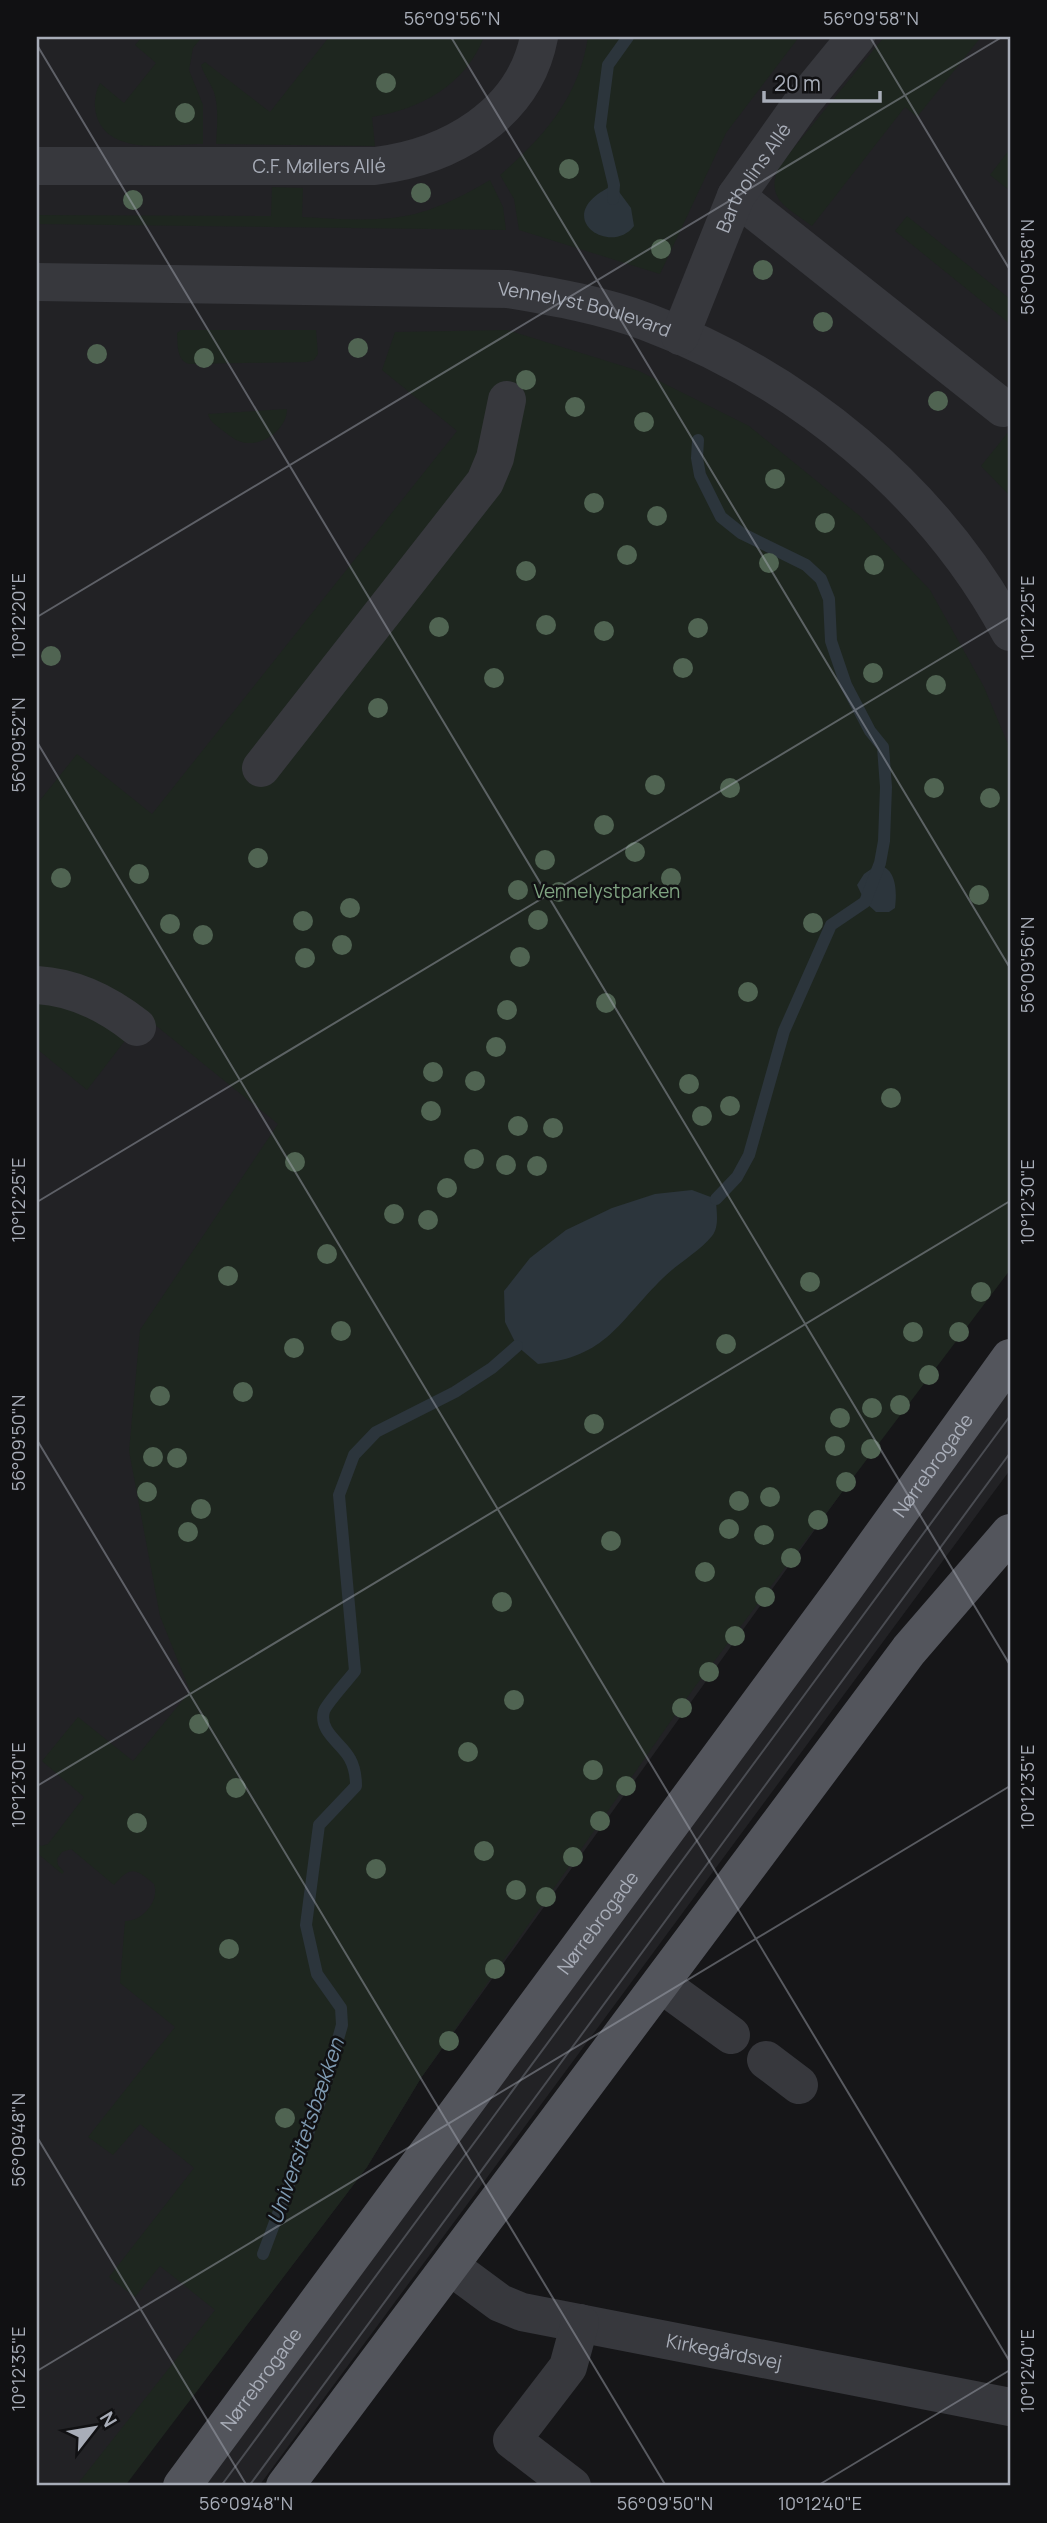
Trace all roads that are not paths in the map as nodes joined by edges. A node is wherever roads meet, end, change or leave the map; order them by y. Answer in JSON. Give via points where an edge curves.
{"nodes":[{"id":1,"x":539,"y":37,"type":"edge"},
{"id":2,"x":856,"y":37,"type":"edge"},
{"id":3,"x":37,"y":166,"type":"edge"},
{"id":4,"x":736,"y":196,"type":"junction"},
{"id":5,"x":37,"y":282,"type":"edge"},
{"id":6,"x":680,"y":336,"type":"junction"},
{"id":7,"x":507,"y":400,"type":"dead end"},
{"id":8,"x":1003,"y":408,"type":"dead end"},
{"id":9,"x":1010,"y":632,"type":"edge"},
{"id":10,"x":261,"y":768,"type":"dead end"},
{"id":11,"x":37,"y":985,"type":"edge"},
{"id":12,"x":137,"y":1027,"type":"dead end"},
{"id":13,"x":1010,"y":1358,"type":"edge"},
{"id":14,"x":1010,"y":1533,"type":"edge"},
{"id":15,"x":660,"y":1984,"type":"junction"},
{"id":16,"x":731,"y":2035,"type":"dead end"},
{"id":17,"x":766,"y":2060,"type":"dead end"},
{"id":18,"x":799,"y":2085,"type":"dead end"},
{"id":19,"x":450,"y":2266,"type":"junction"},
{"id":20,"x":580,"y":2323,"type":"junction"},
{"id":21,"x":1010,"y":2407,"type":"edge"},
{"id":22,"x":182,"y":2486,"type":"edge"},
{"id":23,"x":285,"y":2486,"type":"edge"},
{"id":24,"x":572,"y":2486,"type":"edge"}],
"edges":[{"from":1,"to":3,"type":"street","name":"C.F. Møllers Allé","via":[[535,59],[511,97],[484,126],[454,144],[399,163]]},
{"from":2,"to":4,"type":"street","name":"Bartholins Allé"},
{"from":4,"to":6,"type":"street","name":"Bartholins Allé"},
{"from":4,"to":8,"type":"street"},
{"from":5,"to":6,"type":"street","name":"Vennelyst Boulevard","via":[[508,289],[581,302]]},
{"from":6,"to":9,"type":"street","name":"Vennelyst Boulevard","via":[[763,378],[874,462],[961,556]]},
{"from":7,"to":10,"type":"street","via":[[485,482]]},
{"from":11,"to":12,"type":"street","via":[[61,986],[114,1009]]},
{"from":13,"to":22,"type":"main road","name":"Nørrebrogade"},
{"from":14,"to":15,"type":"main road","via":[[909,1650]]},
{"from":15,"to":16,"type":"street"},
{"from":15,"to":19,"type":"main road"},
{"from":17,"to":18,"type":"street"},
{"from":19,"to":20,"type":"street","name":"Kirkegårdsvej","via":[[500,2303]]},
{"from":19,"to":23,"type":"main road"},
{"from":20,"to":21,"type":"street","name":"Kirkegårdsvej"},
{"from":20,"to":24,"type":"street","via":[[568,2367],[512,2440]]}]}
